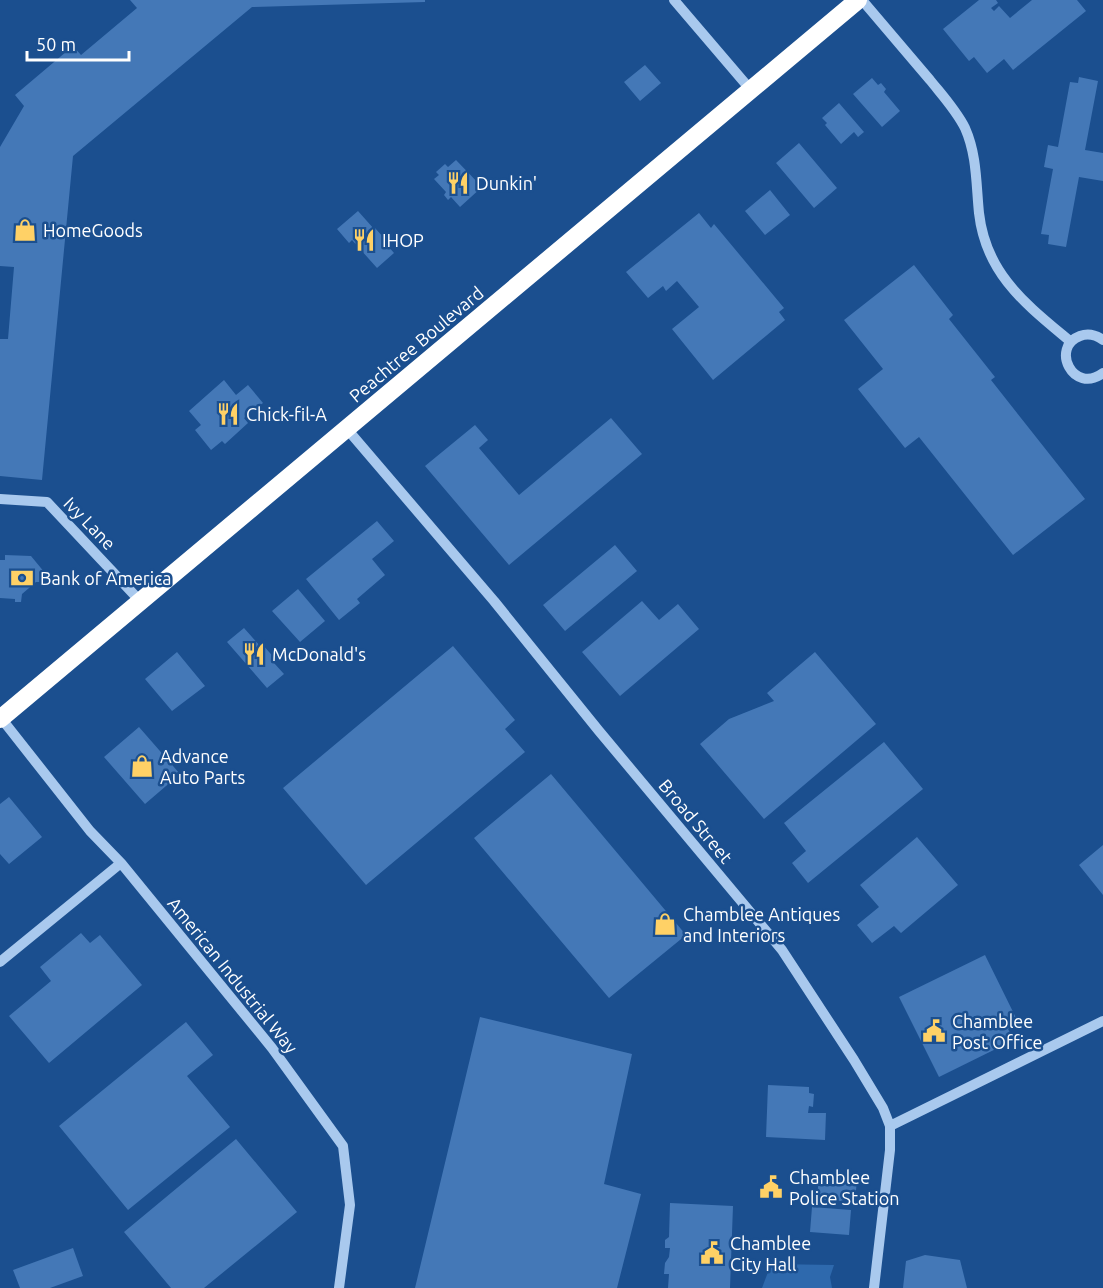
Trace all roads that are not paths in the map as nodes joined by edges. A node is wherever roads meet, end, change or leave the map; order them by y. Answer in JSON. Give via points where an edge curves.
{"nodes":[{"id":1,"x":674,"y":0,"type":"edge"},
{"id":2,"x":860,"y":0,"type":"edge"},
{"id":3,"x":750,"y":89,"type":"junction"},
{"id":4,"x":1103,"y":340,"type":"edge"},
{"id":5,"x":1071,"y":342,"type":"junction"},
{"id":6,"x":1103,"y":373,"type":"edge"},
{"id":7,"x":347,"y":429,"type":"junction"},
{"id":8,"x":0,"y":499,"type":"edge"},
{"id":9,"x":141,"y":602,"type":"junction"},
{"id":10,"x":0,"y":718,"type":"edge"},
{"id":11,"x":121,"y":863,"type":"junction"},
{"id":12,"x":0,"y":962,"type":"edge"},
{"id":13,"x":1103,"y":1021,"type":"edge"},
{"id":14,"x":890,"y":1126,"type":"junction"},
{"id":15,"x":339,"y":1288,"type":"edge"},
{"id":16,"x":874,"y":1288,"type":"edge"}],
"edges":[{"from":1,"to":3,"type":"street"},
{"from":2,"to":3,"type":"highway","name":"Peachtree Boulevard"},
{"from":2,"to":5,"type":"street","via":[[964,126],[976,166],[981,226],[997,269],[1014,292]]},
{"from":3,"to":7,"type":"highway","name":"Peachtree Boulevard"},
{"from":4,"to":5,"type":"street","via":[[1086,335]]},
{"from":5,"to":6,"type":"street","via":[[1066,361],[1074,374],[1087,379]]},
{"from":7,"to":9,"type":"highway","name":"Peachtree Boulevard"},
{"from":7,"to":14,"type":"street","name":"Broad Street","via":[[782,950],[854,1060]]},
{"from":8,"to":9,"type":"street","name":"Ivy Lane","via":[[47,502]]},
{"from":9,"to":10,"type":"highway","name":"Peachtree Boulevard"},
{"from":10,"to":11,"type":"street","name":"American Industrial Way","via":[[90,831]]},
{"from":11,"to":12,"type":"street"},
{"from":11,"to":15,"type":"street","name":"American Industrial Way","via":[[272,1048],[344,1146],[350,1205]]},
{"from":13,"to":14,"type":"street"},
{"from":14,"to":16,"type":"street","name":"Broad Street"}]}
